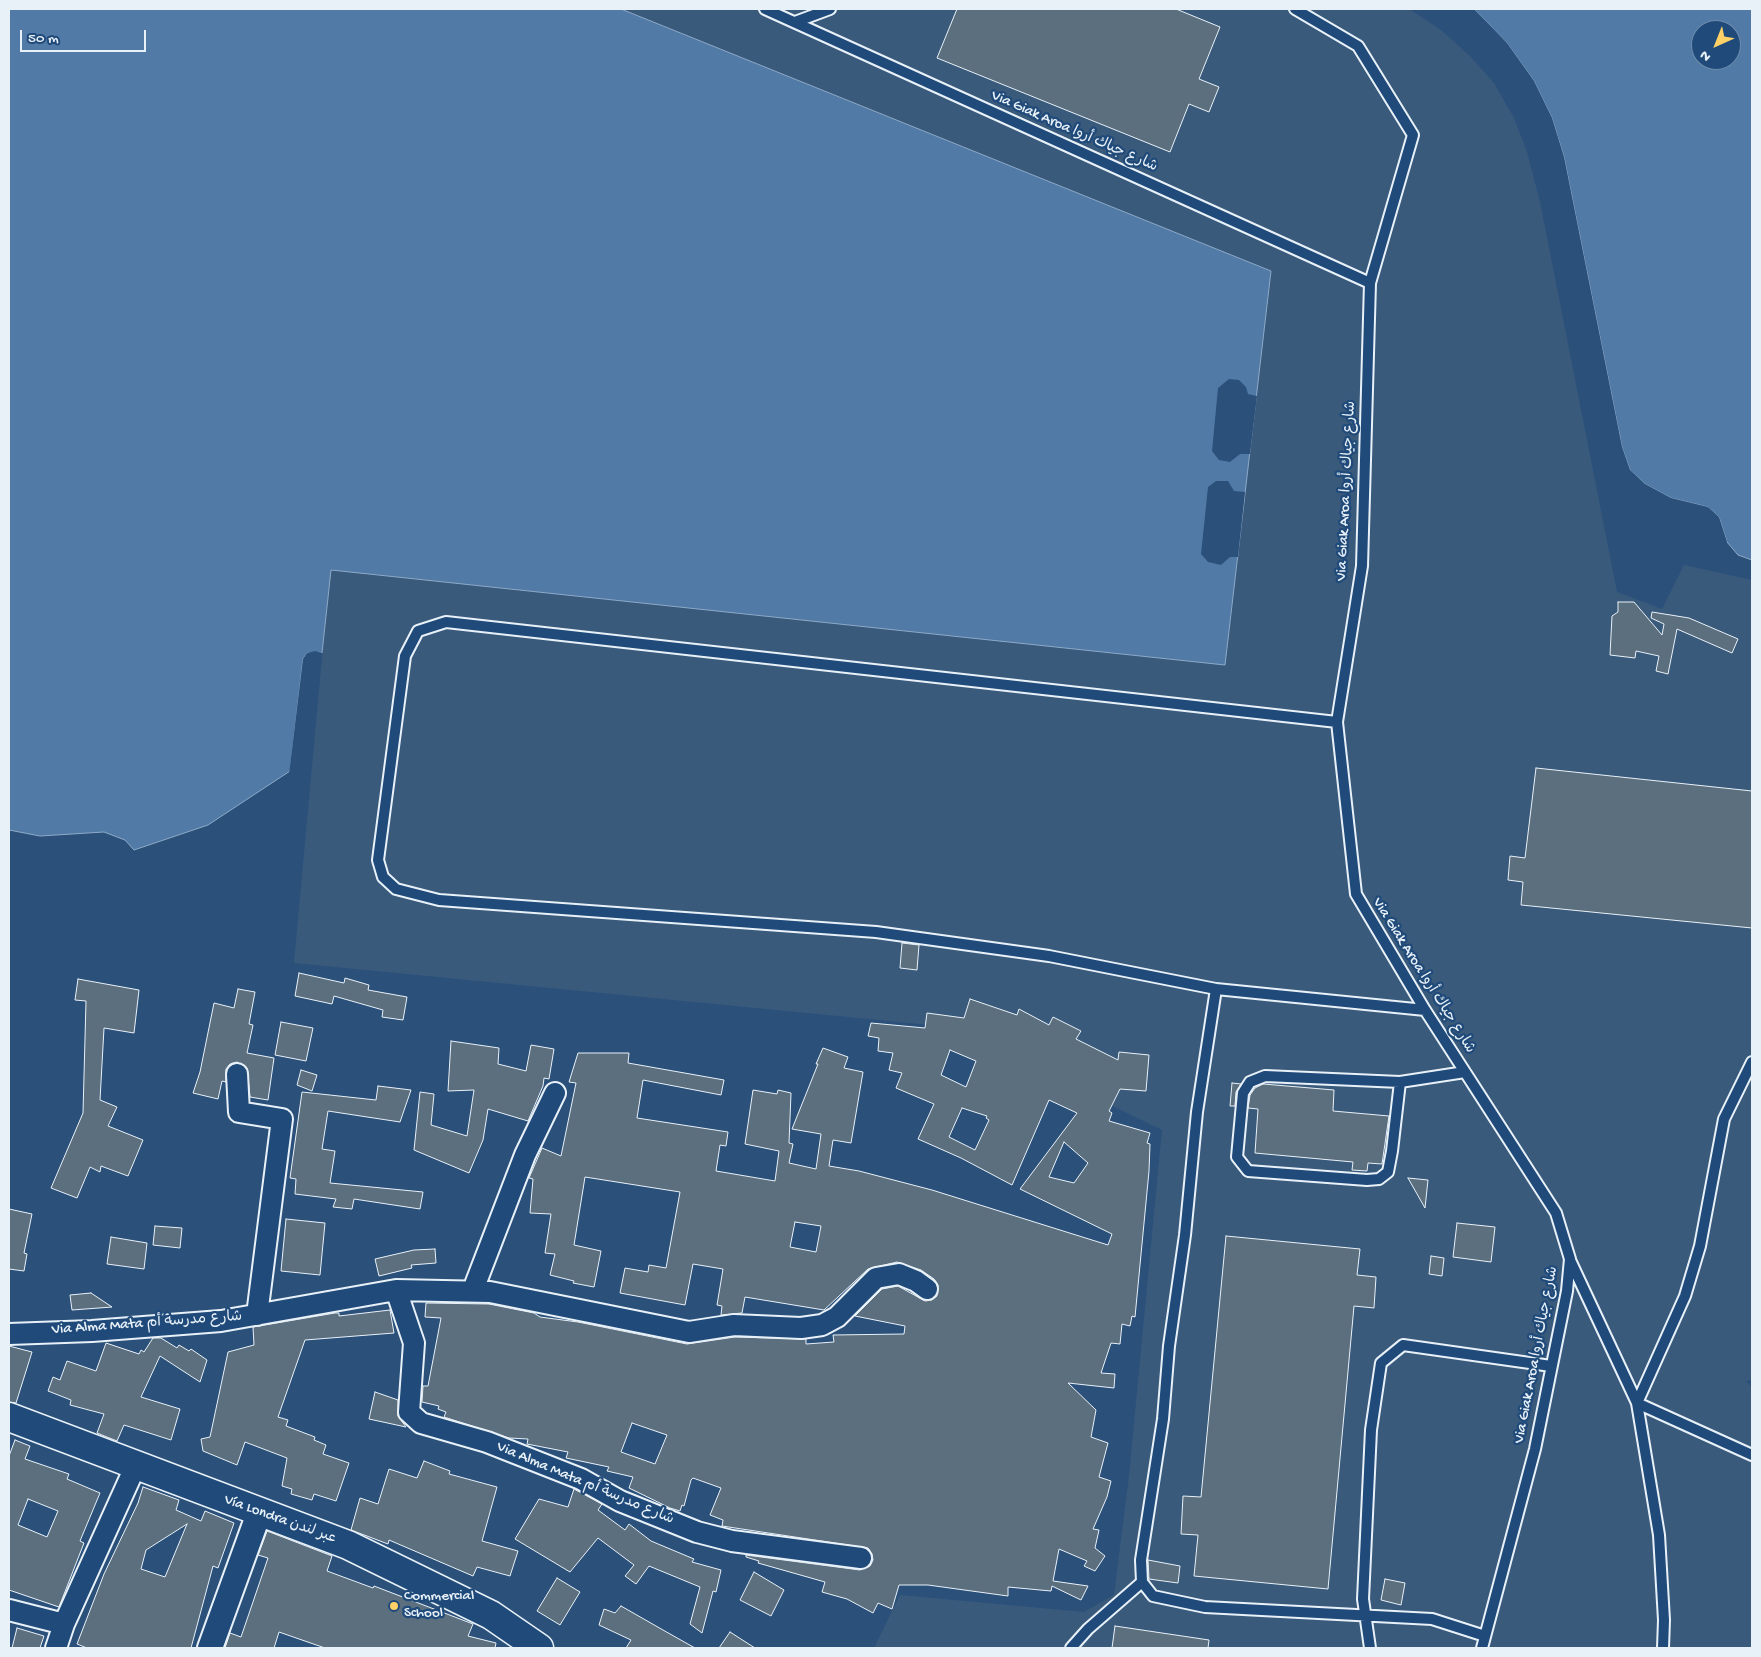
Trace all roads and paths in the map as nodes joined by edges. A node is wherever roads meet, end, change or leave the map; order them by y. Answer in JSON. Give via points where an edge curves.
{"nodes":[{"id":1,"x":765,"y":9,"type":"edge"},
{"id":2,"x":830,"y":9,"type":"edge"},
{"id":3,"x":1295,"y":9,"type":"edge"},
{"id":4,"x":795,"y":22,"type":"junction"},
{"id":5,"x":1370,"y":283,"type":"junction"},
{"id":6,"x":1337,"y":722,"type":"junction"},
{"id":7,"x":1216,"y":990,"type":"junction"},
{"id":8,"x":1425,"y":1010,"type":"junction"},
{"id":9,"x":1752,"y":1062,"type":"edge"},
{"id":10,"x":1465,"y":1072,"type":"junction"},
{"id":11,"x":237,"y":1074,"type":"dead end"},
{"id":12,"x":1400,"y":1082,"type":"junction"},
{"id":13,"x":555,"y":1092,"type":"dead end"},
{"id":14,"x":1570,"y":1259,"type":"junction"},
{"id":15,"x":926,"y":1289,"type":"dead end"},
{"id":16,"x":396,"y":1290,"type":"junction"},
{"id":17,"x":473,"y":1290,"type":"junction"},
{"id":18,"x":257,"y":1315,"type":"junction"},
{"id":19,"x":9,"y":1334,"type":"edge"},
{"id":20,"x":1551,"y":1366,"type":"junction"},
{"id":21,"x":1636,"y":1403,"type":"junction"},
{"id":22,"x":9,"y":1417,"type":"edge"},
{"id":23,"x":1752,"y":1454,"type":"edge"},
{"id":24,"x":136,"y":1465,"type":"junction"},
{"id":25,"x":259,"y":1513,"type":"junction"},
{"id":26,"x":861,"y":1558,"type":"dead end"},
{"id":27,"x":1142,"y":1582,"type":"junction"},
{"id":28,"x":9,"y":1610,"type":"edge"},
{"id":29,"x":1365,"y":1616,"type":"junction"},
{"id":30,"x":64,"y":1624,"type":"junction"},
{"id":31,"x":1486,"y":1636,"type":"junction"},
{"id":32,"x":56,"y":1648,"type":"edge"},
{"id":33,"x":210,"y":1648,"type":"edge"},
{"id":34,"x":539,"y":1648,"type":"edge"},
{"id":35,"x":1071,"y":1648,"type":"edge"},
{"id":36,"x":1370,"y":1648,"type":"edge"},
{"id":37,"x":1482,"y":1648,"type":"edge"},
{"id":38,"x":1663,"y":1648,"type":"edge"}],
"edges":[{"from":1,"to":4,"type":"lane","name":"Via Giak Aroa شارع جياك أروا"},
{"from":2,"to":4,"type":"lane"},
{"from":3,"to":5,"type":"lane","name":"Via Giak Aroa شارع جياك أروا","via":[[1358,46],[1413,135]]},
{"from":4,"to":5,"type":"lane","name":"Via Giak Aroa شارع جياك أروا"},
{"from":5,"to":6,"type":"lane","name":"Via Giak Aroa شارع جياك أروا","via":[[1362,566]]},
{"from":6,"to":7,"type":"lane","via":[[446,622],[418,631],[405,656],[378,860],[383,876],[396,889],[448,901],[876,932],[1049,956]]},
{"from":6,"to":8,"type":"lane","name":"Via Giak Aroa شارع جياك أروا","via":[[1356,894]]},
{"from":7,"to":8,"type":"lane"},
{"from":7,"to":27,"type":"lane","via":[[1197,1112],[1163,1419],[1141,1560]]},
{"from":8,"to":10,"type":"lane","name":"Via Giak Aroa شارع جياك أروا"},
{"from":9,"to":21,"type":"lane","via":[[1724,1119],[1700,1246],[1685,1296]]},
{"from":10,"to":12,"type":"lane"},
{"from":10,"to":14,"type":"lane","name":"Via Giak Aroa شارع جياك أروا","via":[[1556,1213]]},
{"from":11,"to":18,"type":"street","via":[[239,1112],[282,1119]]},
{"from":12,"to":12,"type":"lane","via":[[1265,1076],[1250,1082],[1242,1093],[1237,1157],[1248,1170],[1379,1179],[1388,1172]]},
{"from":13,"to":17,"type":"street","via":[[525,1155]]},
{"from":14,"to":20,"type":"lane","name":"Via Giak Aroa شارع جياك أروا","via":[[1567,1291]]},
{"from":14,"to":21,"type":"lane"},
{"from":15,"to":17,"type":"street","via":[[899,1274],[876,1278],[836,1317],[822,1325],[801,1328],[734,1325],[689,1332]]},
{"from":16,"to":17,"type":"street"},
{"from":16,"to":18,"type":"street","name":"Via Alma Mata شارع مدرسة أم"},
{"from":16,"to":26,"type":"street","name":"Via Alma Mata شارع مدرسة أم","via":[[414,1343],[409,1412],[421,1423],[487,1442],[581,1479],[620,1501],[697,1532],[732,1541]]},
{"from":18,"to":19,"type":"street","name":"Via Alma Mata شارع مدرسة أم","via":[[221,1321]]},
{"from":20,"to":29,"type":"lane","via":[[1403,1345],[1381,1363],[1371,1430],[1363,1599]]},
{"from":20,"to":31,"type":"lane","name":"Via Giak Aroa شارع جياك أروا","via":[[1535,1449]]},
{"from":21,"to":23,"type":"lane"},
{"from":21,"to":38,"type":"lane","via":[[1659,1535]]},
{"from":22,"to":24,"type":"main road","name":"Vía Londra عبر لندن"},
{"from":24,"to":25,"type":"main road","name":"Vía Londra عبر لندن"},
{"from":24,"to":30,"type":"street"},
{"from":25,"to":33,"type":"street"},
{"from":25,"to":34,"type":"main road","name":"Vía Londra عبر لندن","via":[[348,1545],[491,1615]]},
{"from":27,"to":29,"type":"lane","via":[[1153,1596],[1205,1608]]},
{"from":27,"to":35,"type":"lane"},
{"from":28,"to":30,"type":"street"},
{"from":29,"to":31,"type":"lane","via":[[1432,1619]]},
{"from":29,"to":36,"type":"lane"},
{"from":30,"to":32,"type":"street"},
{"from":31,"to":37,"type":"lane","name":"Via Giak Aroa شارع جياك أروا"}]}
